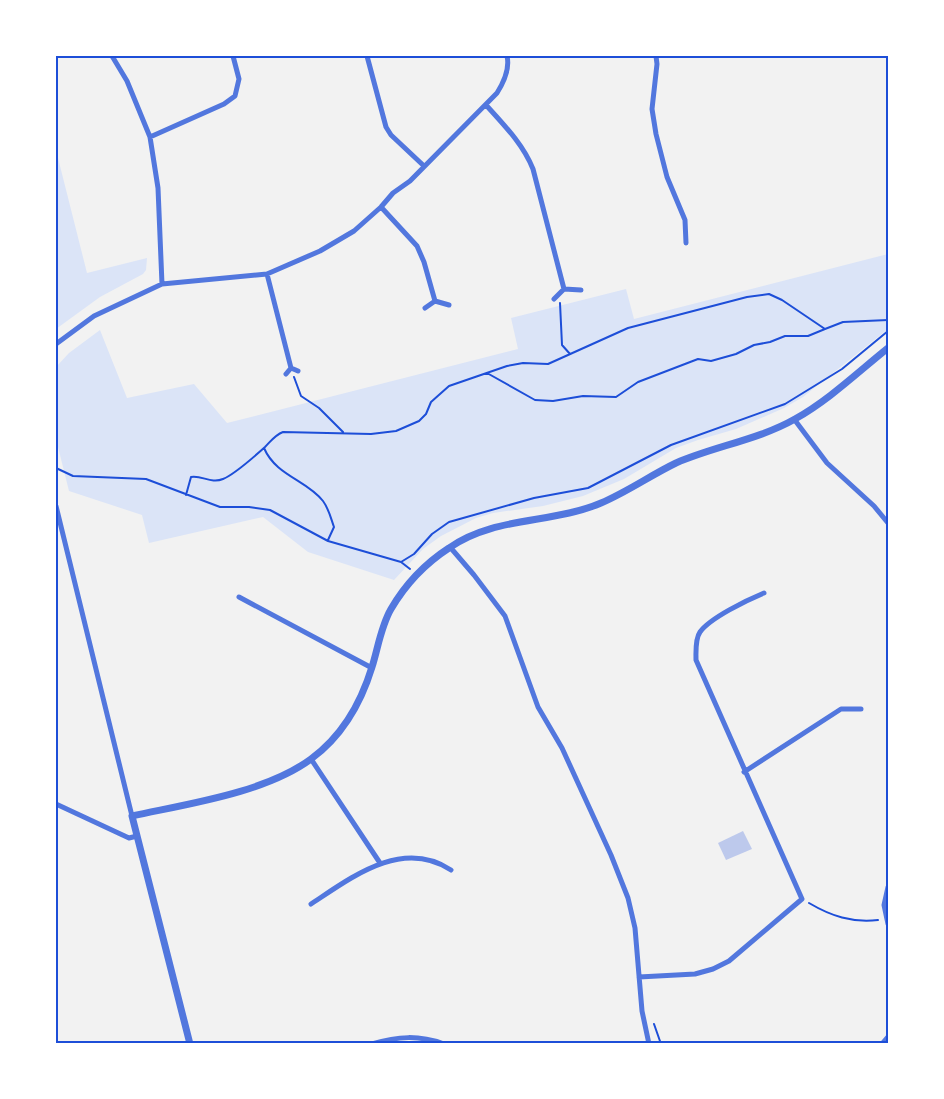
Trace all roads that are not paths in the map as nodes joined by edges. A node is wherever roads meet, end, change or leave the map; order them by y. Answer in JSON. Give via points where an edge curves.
{"nodes":[{"id":1,"x":112,"y":56,"type":"edge"},
{"id":2,"x":232,"y":56,"type":"edge"},
{"id":3,"x":367,"y":56,"type":"edge"},
{"id":4,"x":507,"y":56,"type":"edge"},
{"id":5,"x":656,"y":56,"type":"edge"},
{"id":6,"x":486,"y":105,"type":"junction"},
{"id":7,"x":150,"y":137,"type":"junction"},
{"id":8,"x":424,"y":166,"type":"junction"},
{"id":9,"x":381,"y":207,"type":"junction"},
{"id":10,"x":686,"y":243,"type":"dead end"},
{"id":11,"x":267,"y":273,"type":"junction"},
{"id":12,"x":162,"y":284,"type":"junction"},
{"id":13,"x":564,"y":289,"type":"junction"},
{"id":14,"x":581,"y":290,"type":"dead end"},
{"id":15,"x":554,"y":299,"type":"dead end"},
{"id":16,"x":435,"y":302,"type":"junction"},
{"id":17,"x":448,"y":305,"type":"dead end"},
{"id":18,"x":425,"y":308,"type":"dead end"},
{"id":19,"x":56,"y":344,"type":"edge"},
{"id":20,"x":888,"y":348,"type":"edge"},
{"id":21,"x":291,"y":368,"type":"junction"},
{"id":22,"x":298,"y":371,"type":"dead end"},
{"id":23,"x":286,"y":374,"type":"dead end"},
{"id":24,"x":794,"y":419,"type":"junction"},
{"id":25,"x":56,"y":506,"type":"edge"},
{"id":26,"x":888,"y":523,"type":"edge"},
{"id":27,"x":450,"y":547,"type":"junction"},
{"id":28,"x":764,"y":592,"type":"dead end"},
{"id":29,"x":239,"y":597,"type":"dead end"},
{"id":30,"x":372,"y":668,"type":"junction"},
{"id":31,"x":861,"y":709,"type":"dead end"},
{"id":32,"x":311,"y":759,"type":"junction"},
{"id":33,"x":744,"y":772,"type":"junction"},
{"id":34,"x":56,"y":804,"type":"edge"},
{"id":35,"x":132,"y":816,"type":"junction"},
{"id":36,"x":137,"y":836,"type":"junction"},
{"id":37,"x":380,"y":863,"type":"junction"},
{"id":38,"x":451,"y":870,"type":"dead end"},
{"id":39,"x":888,"y":887,"type":"edge"},
{"id":40,"x":311,"y":904,"type":"dead end"},
{"id":41,"x":888,"y":921,"type":"edge"},
{"id":42,"x":639,"y":977,"type":"junction"},
{"id":43,"x":888,"y":1037,"type":"edge"},
{"id":44,"x":190,"y":1044,"type":"edge"},
{"id":45,"x":372,"y":1044,"type":"edge"},
{"id":46,"x":444,"y":1044,"type":"edge"},
{"id":47,"x":650,"y":1044,"type":"edge"},
{"id":48,"x":882,"y":1044,"type":"edge"}],
"edges":[{"from":1,"to":7,"type":"street"},
{"from":2,"to":7,"type":"street","via":[[239,79],[235,96]]},
{"from":3,"to":8,"type":"street","via":[[386,127]]},
{"from":4,"to":6,"type":"street","via":[[504,82]]},
{"from":5,"to":10,"type":"street","via":[[652,109],[656,134],[667,177],[685,220]]},
{"from":6,"to":8,"type":"street"},
{"from":6,"to":13,"type":"street","via":[[528,156]]},
{"from":7,"to":12,"type":"street","via":[[159,188]]},
{"from":8,"to":9,"type":"street"},
{"from":9,"to":11,"type":"street","via":[[354,231],[320,251]]},
{"from":9,"to":16,"type":"street","via":[[417,246]]},
{"from":11,"to":12,"type":"street"},
{"from":11,"to":21,"type":"street"},
{"from":12,"to":19,"type":"street","via":[[94,316]]},
{"from":13,"to":14,"type":"street"},
{"from":13,"to":15,"type":"street"},
{"from":16,"to":17,"type":"street"},
{"from":16,"to":18,"type":"street"},
{"from":20,"to":24,"type":"street","via":[[822,402]]},
{"from":21,"to":22,"type":"street"},
{"from":21,"to":23,"type":"street"},
{"from":24,"to":26,"type":"street","via":[[827,463]]},
{"from":24,"to":27,"type":"street","via":[[758,436],[677,463],[601,503],[506,524],[476,533]]},
{"from":25,"to":35,"type":"street"},
{"from":27,"to":30,"type":"street","via":[[417,574],[391,610]]},
{"from":27,"to":42,"type":"street","via":[[505,616],[538,707],[562,748],[611,855],[632,911]]},
{"from":28,"to":33,"type":"street","via":[[699,633],[696,647],[696,660]]},
{"from":29,"to":30,"type":"street"},
{"from":30,"to":32,"type":"street","via":[[343,728]]},
{"from":31,"to":33,"type":"street","via":[[841,709]]},
{"from":32,"to":35,"type":"street","via":[[249,788]]},
{"from":32,"to":37,"type":"street"},
{"from":33,"to":42,"type":"street","via":[[802,899],[729,961],[713,969],[696,974]]},
{"from":34,"to":36,"type":"street","via":[[129,838]]},
{"from":35,"to":36,"type":"street"},
{"from":36,"to":44,"type":"street"},
{"from":37,"to":38,"type":"street","via":[[414,857],[439,862]]},
{"from":37,"to":40,"type":"street"},
{"from":39,"to":41,"type":"street","via":[[884,905]]},
{"from":42,"to":47,"type":"street"},
{"from":43,"to":48,"type":"street"},
{"from":45,"to":46,"type":"street","via":[[412,1036]]}]}
